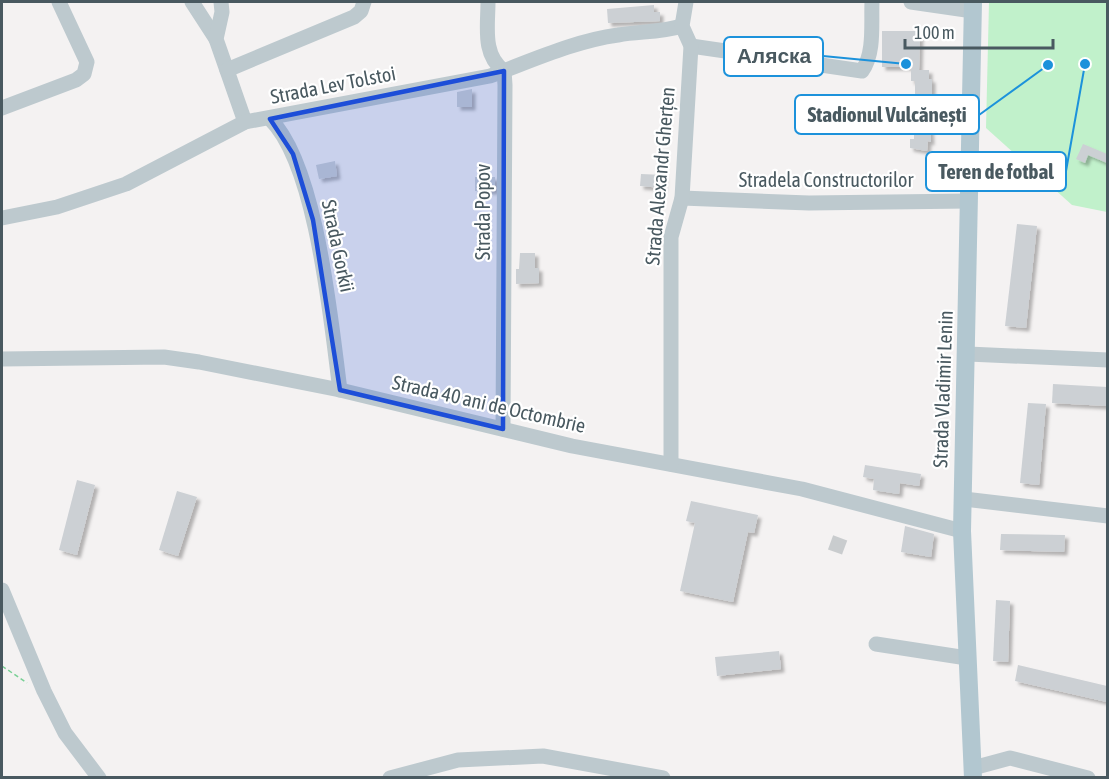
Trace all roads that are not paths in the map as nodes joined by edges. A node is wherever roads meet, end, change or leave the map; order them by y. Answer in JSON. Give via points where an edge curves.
{"nodes":[{"id":1,"x":59,"y":2,"type":"edge"},
{"id":2,"x":192,"y":2,"type":"edge"},
{"id":3,"x":221,"y":2,"type":"edge"},
{"id":4,"x":364,"y":2,"type":"edge"},
{"id":5,"x":488,"y":2,"type":"edge"},
{"id":6,"x":686,"y":2,"type":"edge"},
{"id":7,"x":872,"y":2,"type":"edge"},
{"id":8,"x":911,"y":2,"type":"edge"},
{"id":9,"x":973,"y":6,"type":"edge"},
{"id":10,"x":682,"y":26,"type":"junction"},
{"id":11,"x":216,"y":39,"type":"junction"},
{"id":12,"x":691,"y":45,"type":"junction"},
{"id":13,"x":227,"y":70,"type":"junction"},
{"id":14,"x":504,"y":71,"type":"junction"},
{"id":15,"x":2,"y":108,"type":"edge"},
{"id":16,"x":270,"y":119,"type":"junction"},
{"id":17,"x":245,"y":122,"type":"junction"},
{"id":18,"x":682,"y":198,"type":"junction"},
{"id":19,"x":969,"y":201,"type":"junction"},
{"id":20,"x":2,"y":218,"type":"edge"},
{"id":21,"x":968,"y":354,"type":"junction"},
{"id":22,"x":2,"y":359,"type":"edge"},
{"id":23,"x":1107,"y":360,"type":"edge"},
{"id":24,"x":340,"y":390,"type":"junction"},
{"id":25,"x":503,"y":429,"type":"junction"},
{"id":26,"x":671,"y":464,"type":"junction"},
{"id":27,"x":964,"y":499,"type":"junction"},
{"id":28,"x":1107,"y":516,"type":"edge"},
{"id":29,"x":962,"y":531,"type":"junction"},
{"id":30,"x":2,"y":590,"type":"edge"},
{"id":31,"x":876,"y":644,"type":"dead end"},
{"id":32,"x":967,"y":658,"type":"junction"},
{"id":33,"x":973,"y":773,"type":"edge"},
{"id":34,"x":99,"y":777,"type":"edge"},
{"id":35,"x":390,"y":777,"type":"edge"},
{"id":36,"x":663,"y":777,"type":"edge"},
{"id":37,"x":1088,"y":777,"type":"edge"}],
"edges":[{"from":1,"to":15,"type":"street","via":[[84,55],[86,68],[76,80]]},
{"from":2,"to":11,"type":"street"},
{"from":3,"to":11,"type":"street"},
{"from":4,"to":13,"type":"street","via":[[362,11],[354,17]]},
{"from":5,"to":14,"type":"street","via":[[489,54]]},
{"from":6,"to":10,"type":"street"},
{"from":7,"to":12,"type":"street","via":[[868,63],[862,71]]},
{"from":8,"to":9,"type":"street"},
{"from":9,"to":19,"type":"main road","name":"Strada Vladimir Lenin"},
{"from":10,"to":12,"type":"street","name":"Strada Alexandr Gherțen"},
{"from":10,"to":14,"type":"street","name":"Strada Lev Tolstoi","via":[[657,33],[618,34]]},
{"from":11,"to":13,"type":"street"},
{"from":12,"to":18,"type":"street","name":"Strada Alexandr Gherțen"},
{"from":13,"to":17,"type":"street"},
{"from":14,"to":16,"type":"street","name":"Strada Lev Tolstoi"},
{"from":14,"to":25,"type":"street","name":"Strada Popov"},
{"from":16,"to":17,"type":"street","name":"Strada Lev Tolstoi"},
{"from":16,"to":24,"type":"street","name":"Strada Gorkii","via":[[294,154],[313,220]]},
{"from":17,"to":20,"type":"street","name":"Strada Lev Tolstoi","via":[[126,184],[57,207]]},
{"from":18,"to":19,"type":"street","name":"Stradela Constructorilor","via":[[809,203]]},
{"from":18,"to":26,"type":"street","name":"Strada Alexandr Gherțen","via":[[671,237]]},
{"from":19,"to":21,"type":"main road","name":"Strada Vladimir Lenin"},
{"from":21,"to":23,"type":"street"},
{"from":21,"to":27,"type":"main road","name":"Strada Vladimir Lenin"},
{"from":22,"to":24,"type":"street","name":"Strada 40 ani de Octombrie","via":[[164,357]]},
{"from":24,"to":25,"type":"street","name":"Strada 40 ani de Octombrie"},
{"from":25,"to":26,"type":"street","name":"Strada 40 ani de Octombrie"},
{"from":26,"to":29,"type":"street","name":"Strada 40 ani de Octombrie","via":[[802,489]]},
{"from":27,"to":28,"type":"street"},
{"from":27,"to":29,"type":"main road","name":"Strada Vladimir Lenin"},
{"from":29,"to":32,"type":"main road","name":"Strada Vladimir Lenin"},
{"from":30,"to":34,"type":"street","via":[[65,733]]},
{"from":31,"to":32,"type":"street"},
{"from":32,"to":33,"type":"main road","name":"Strada Vladimir Lenin"},
{"from":33,"to":37,"type":"street","via":[[1010,758]]},
{"from":35,"to":36,"type":"street","via":[[458,760],[543,756]]}]}
